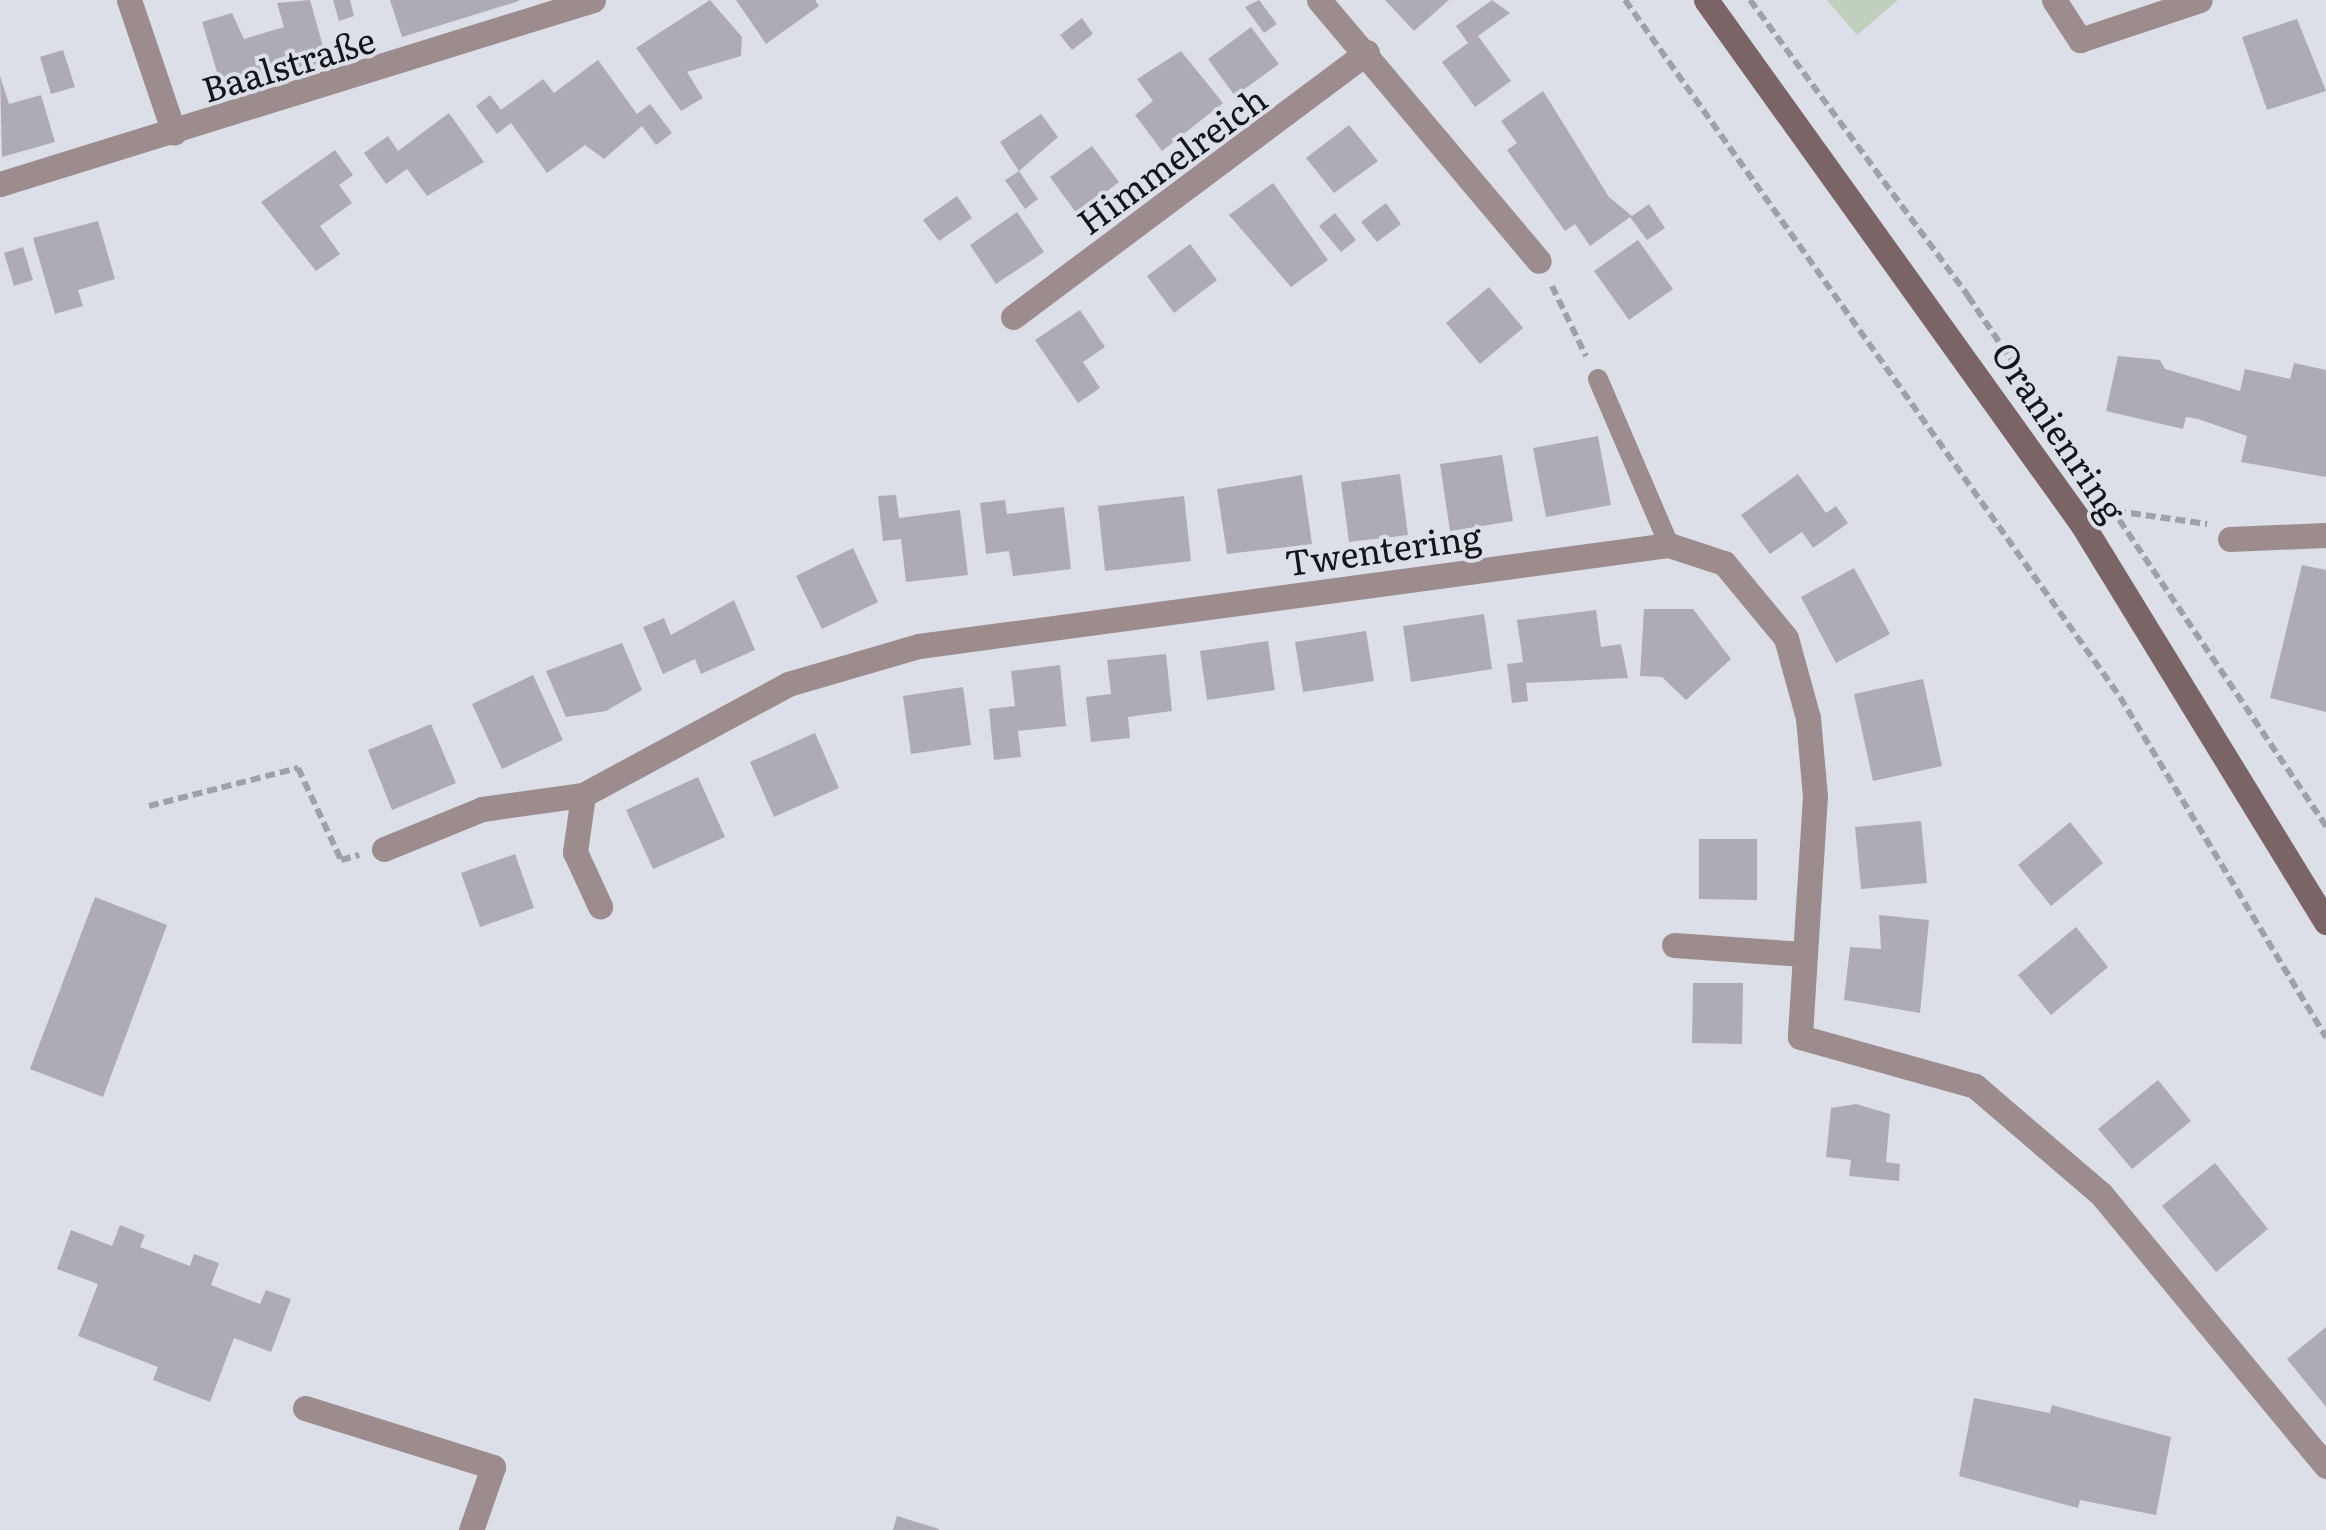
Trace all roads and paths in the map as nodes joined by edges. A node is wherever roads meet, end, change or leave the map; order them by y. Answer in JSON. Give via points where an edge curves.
{"nodes":[{"id":1,"x":129,"y":0,"type":"edge"},
{"id":2,"x":594,"y":0,"type":"edge"},
{"id":3,"x":1319,"y":0,"type":"edge"},
{"id":4,"x":1625,"y":0,"type":"edge"},
{"id":5,"x":1706,"y":0,"type":"edge"},
{"id":6,"x":1750,"y":0,"type":"edge"},
{"id":7,"x":2054,"y":0,"type":"edge"},
{"id":8,"x":2200,"y":0,"type":"edge"},
{"id":9,"x":1367,"y":52,"type":"junction"},
{"id":10,"x":174,"y":133,"type":"junction"},
{"id":11,"x":0,"y":184,"type":"edge"},
{"id":12,"x":1539,"y":260,"type":"joint"},
{"id":13,"x":1013,"y":317,"type":"dead end"},
{"id":14,"x":1598,"y":379,"type":"joint"},
{"id":15,"x":2116,"y":511,"type":"junction"},
{"id":16,"x":2326,"y":535,"type":"edge"},
{"id":17,"x":2230,"y":539,"type":"joint"},
{"id":18,"x":1669,"y":545,"type":"junction"},
{"id":19,"x":583,"y":794,"type":"junction"},
{"id":20,"x":149,"y":806,"type":"dead end"},
{"id":21,"x":2326,"y":826,"type":"edge"},
{"id":22,"x":384,"y":849,"type":"joint"},
{"id":23,"x":600,"y":906,"type":"dead end"},
{"id":24,"x":2326,"y":922,"type":"edge"},
{"id":25,"x":1674,"y":945,"type":"dead end"},
{"id":26,"x":1804,"y":954,"type":"junction"},
{"id":27,"x":2326,"y":1037,"type":"edge"},
{"id":28,"x":305,"y":1408,"type":"dead end"},
{"id":29,"x":2326,"y":1466,"type":"edge"},
{"id":30,"x":471,"y":1530,"type":"edge"}],
"edges":[{"from":1,"to":10,"type":"street"},
{"from":2,"to":10,"type":"street","name":"Baalstraße"},
{"from":3,"to":9,"type":"street"},
{"from":4,"to":27,"type":"path","via":[[2120,696]]},
{"from":5,"to":24,"type":"street","name":"Oranienring","via":[[2082,524]]},
{"from":6,"to":15,"type":"path"},
{"from":7,"to":8,"type":"street","via":[[2080,40]]},
{"from":9,"to":12,"type":"street"},
{"from":9,"to":13,"type":"street","name":"Himmelreich"},
{"from":10,"to":11,"type":"street","name":"Baalstraße"},
{"from":12,"to":14,"type":"path"},
{"from":14,"to":18,"type":"lane"},
{"from":15,"to":17,"type":"path","via":[[2200,520]]},
{"from":15,"to":21,"type":"path"},
{"from":16,"to":17,"type":"street"},
{"from":18,"to":19,"type":"street","name":"Twentering","via":[[1033,624],[919,646],[788,684]]},
{"from":18,"to":26,"type":"street","name":"Twentering","via":[[1724,563],[1786,638],[1808,718],[1814,796]]},
{"from":19,"to":22,"type":"street","name":"Twentering","via":[[482,808]]},
{"from":19,"to":23,"type":"street","via":[[575,852]]},
{"from":20,"to":22,"type":"path","via":[[298,768],[341,860]]},
{"from":25,"to":26,"type":"street"},
{"from":26,"to":29,"type":"street","name":"Twentering","via":[[1800,1037],[1975,1086],[2102,1194]]},
{"from":28,"to":30,"type":"street","via":[[493,1467]]}]}
